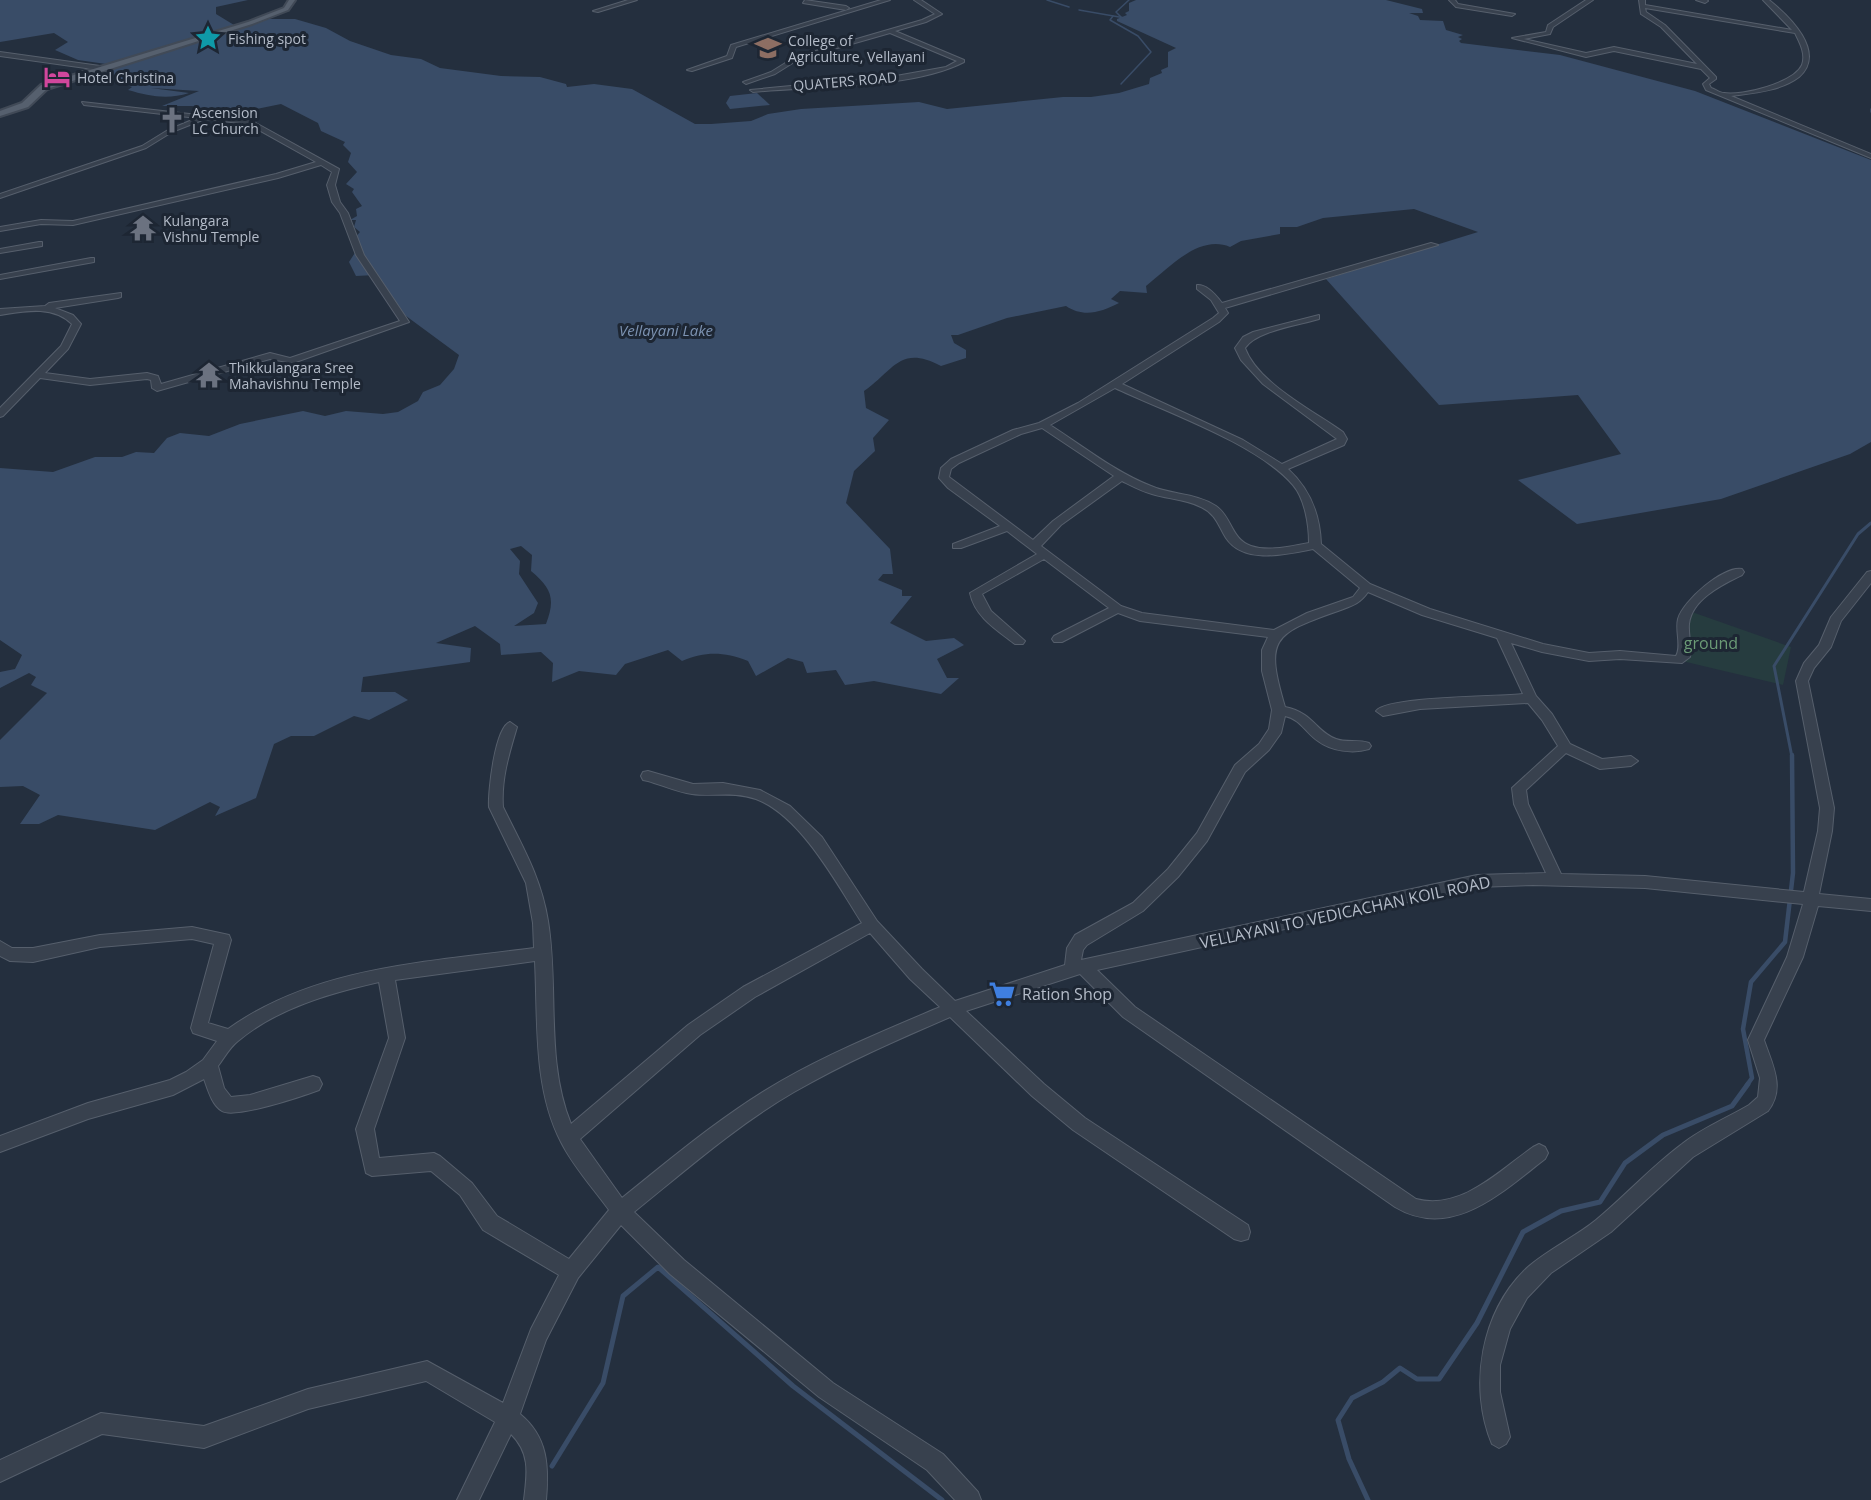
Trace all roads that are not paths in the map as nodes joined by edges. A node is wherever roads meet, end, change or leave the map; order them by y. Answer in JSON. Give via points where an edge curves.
{"nodes":[{"id":1,"x":292,"y":0,"type":"edge"},
{"id":2,"x":634,"y":0,"type":"edge"},
{"id":3,"x":887,"y":0,"type":"edge"},
{"id":4,"x":917,"y":0,"type":"edge"},
{"id":5,"x":923,"y":0,"type":"edge"},
{"id":6,"x":1452,"y":0,"type":"edge"},
{"id":7,"x":1590,"y":0,"type":"edge"},
{"id":8,"x":1766,"y":0,"type":"edge"},
{"id":9,"x":805,"y":2,"type":"dead end"},
{"id":10,"x":1642,"y":3,"type":"edge"},
{"id":11,"x":823,"y":6,"type":"junction"},
{"id":12,"x":857,"y":8,"type":"junction"},
{"id":13,"x":930,"y":8,"type":"junction"},
{"id":14,"x":596,"y":11,"type":"dead end"},
{"id":15,"x":1512,"y":14,"type":"dead end"},
{"id":16,"x":817,"y":20,"type":"junction"},
{"id":17,"x":888,"y":30,"type":"junction"},
{"id":18,"x":1797,"y":32,"type":"junction"},
{"id":19,"x":0,"y":54,"type":"edge"},
{"id":20,"x":1702,"y":67,"type":"junction"},
{"id":21,"x":100,"y":68,"type":"junction"},
{"id":22,"x":690,"y":70,"type":"dead end"},
{"id":23,"x":746,"y":82,"type":"dead end"},
{"id":24,"x":753,"y":90,"type":"dead end"},
{"id":25,"x":1724,"y":95,"type":"junction"},
{"id":26,"x":84,"y":103,"type":"dead end"},
{"id":27,"x":0,"y":114,"type":"edge"},
{"id":28,"x":205,"y":117,"type":"junction"},
{"id":29,"x":1871,"y":156,"type":"edge"},
{"id":30,"x":321,"y":163,"type":"junction"},
{"id":31,"x":0,"y":196,"type":"edge"},
{"id":32,"x":0,"y":229,"type":"edge"},
{"id":33,"x":39,"y":244,"type":"dead end"},
{"id":34,"x":1434,"y":245,"type":"dead end"},
{"id":35,"x":0,"y":251,"type":"edge"},
{"id":36,"x":91,"y":260,"type":"dead end"},
{"id":37,"x":0,"y":277,"type":"edge"},
{"id":38,"x":1200,"y":287,"type":"dead end"},
{"id":39,"x":118,"y":295,"type":"dead end"},
{"id":40,"x":1221,"y":306,"type":"junction"},
{"id":41,"x":36,"y":308,"type":"junction"},
{"id":42,"x":0,"y":312,"type":"edge"},
{"id":43,"x":1316,"y":317,"type":"dead end"},
{"id":44,"x":40,"y":375,"type":"junction"},
{"id":45,"x":1115,"y":384,"type":"junction"},
{"id":46,"x":0,"y":414,"type":"edge"},
{"id":47,"x":1043,"y":425,"type":"junction"},
{"id":48,"x":1281,"y":468,"type":"junction"},
{"id":49,"x":1123,"y":475,"type":"junction"},
{"id":50,"x":1008,"y":526,"type":"junction"},
{"id":51,"x":1315,"y":545,"type":"junction"},
{"id":52,"x":957,"y":546,"type":"dead end"},
{"id":53,"x":1034,"y":546,"type":"junction"},
{"id":54,"x":1045,"y":554,"type":"junction"},
{"id":55,"x":1738,"y":572,"type":"dead end"},
{"id":56,"x":1871,"y":575,"type":"edge"},
{"id":57,"x":1366,"y":587,"type":"junction"},
{"id":58,"x":1117,"y":609,"type":"junction"},
{"id":59,"x":1276,"y":634,"type":"junction"},
{"id":60,"x":1502,"y":636,"type":"junction"},
{"id":61,"x":1058,"y":639,"type":"dead end"},
{"id":62,"x":1019,"y":641,"type":"dead end"},
{"id":63,"x":1531,"y":698,"type":"junction"},
{"id":64,"x":1279,"y":710,"type":"junction"},
{"id":65,"x":1383,"y":711,"type":"dead end"},
{"id":66,"x":510,"y":727,"type":"dead end"},
{"id":67,"x":1364,"y":746,"type":"dead end"},
{"id":68,"x":1565,"y":747,"type":"junction"},
{"id":69,"x":1631,"y":761,"type":"dead end"},
{"id":70,"x":648,"y":776,"type":"dead end"},
{"id":71,"x":1556,"y":879,"type":"junction"},
{"id":72,"x":1798,"y":899,"type":"junction"},
{"id":73,"x":1871,"y":905,"type":"edge"},
{"id":74,"x":872,"y":925,"type":"junction"},
{"id":75,"x":0,"y":948,"type":"edge"},
{"id":76,"x":542,"y":954,"type":"junction"},
{"id":77,"x":1078,"y":968,"type":"junction"},
{"id":78,"x":386,"y":974,"type":"junction"},
{"id":79,"x":952,"y":1009,"type":"junction"},
{"id":80,"x":230,"y":1037,"type":"junction"},
{"id":81,"x":208,"y":1065,"type":"junction"},
{"id":82,"x":313,"y":1084,"type":"dead end"},
{"id":83,"x":568,"y":1138,"type":"junction"},
{"id":84,"x":0,"y":1144,"type":"edge"},
{"id":85,"x":1539,"y":1153,"type":"dead end"},
{"id":86,"x":620,"y":1211,"type":"junction"},
{"id":87,"x":1240,"y":1232,"type":"dead end"},
{"id":88,"x":571,"y":1271,"type":"junction"},
{"id":89,"x":508,"y":1418,"type":"junction"},
{"id":90,"x":1499,"y":1437,"type":"dead end"},
{"id":91,"x":0,"y":1471,"type":"edge"},
{"id":92,"x":468,"y":1500,"type":"edge"},
{"id":93,"x":535,"y":1500,"type":"edge"},
{"id":94,"x":970,"y":1500,"type":"edge"}],
"edges":[{"from":1,"to":21,"type":"main road","via":[[276,14]]},
{"from":2,"to":14,"type":"street"},
{"from":3,"to":12,"type":"street"},
{"from":4,"to":13,"type":"street"},
{"from":5,"to":13,"type":"street","via":[[932,5]]},
{"from":6,"to":15,"type":"street","via":[[1456,5]]},
{"from":7,"to":20,"type":"street","via":[[1574,7],[1563,20],[1550,26],[1548,33],[1515,38],[1586,55],[1614,49]]},
{"from":8,"to":18,"type":"street","via":[[1780,10]]},
{"from":9,"to":11,"type":"street"},
{"from":10,"to":18,"type":"street"},
{"from":10,"to":20,"type":"street","via":[[1643,13],[1664,26]]},
{"from":11,"to":12,"type":"street"},
{"from":11,"to":16,"type":"street","via":[[808,13]]},
{"from":12,"to":16,"type":"street"},
{"from":13,"to":17,"type":"street","via":[[939,14]]},
{"from":16,"to":22,"type":"street","via":[[733,46],[730,57]]},
{"from":17,"to":23,"type":"street","via":[[798,58],[773,73]]},
{"from":17,"to":24,"type":"street","name":"QUATERS ROAD","via":[[962,61],[946,69],[877,81]]},
{"from":18,"to":25,"type":"street","via":[[1806,53],[1805,66],[1799,74],[1774,85]]},
{"from":19,"to":21,"type":"street"},
{"from":20,"to":25,"type":"street","via":[[1715,80],[1706,87]]},
{"from":21,"to":27,"type":"main road","via":[[44,87],[25,105]]},
{"from":25,"to":29,"type":"street"},
{"from":26,"to":28,"type":"street"},
{"from":28,"to":30,"type":"street","via":[[250,122]]},
{"from":28,"to":31,"type":"street","via":[[144,147]]},
{"from":30,"to":32,"type":"street","via":[[73,223],[41,222]]},
{"from":30,"to":44,"type":"street","via":[[336,171],[332,190],[360,255],[405,322],[290,361],[270,356],[157,388],[155,378],[147,375],[90,381]]},
{"from":33,"to":35,"type":"street"},
{"from":34,"to":40,"type":"street"},
{"from":36,"to":37,"type":"street"},
{"from":38,"to":40,"type":"street"},
{"from":39,"to":41,"type":"street"},
{"from":40,"to":45,"type":"street","via":[[1224,314],[1216,320]]},
{"from":41,"to":42,"type":"street"},
{"from":41,"to":44,"type":"street","via":[[57,310],[77,324]]},
{"from":43,"to":48,"type":"street","via":[[1256,334],[1240,348],[1246,363],[1342,439]]},
{"from":44,"to":46,"type":"street"},
{"from":45,"to":47,"type":"street"},
{"from":45,"to":48,"type":"street","via":[[1252,449]]},
{"from":47,"to":49,"type":"street"},
{"from":47,"to":50,"type":"street","via":[[1017,432],[946,468],[944,478],[952,486]]},
{"from":48,"to":51,"type":"street","via":[[1303,493],[1316,530]]},
{"from":49,"to":51,"type":"street","via":[[1151,490],[1179,495],[1222,514],[1227,531],[1243,547],[1272,550]]},
{"from":49,"to":53,"type":"street","via":[[1057,522]]},
{"from":50,"to":52,"type":"street"},
{"from":50,"to":53,"type":"street"},
{"from":51,"to":57,"type":"street"},
{"from":53,"to":54,"type":"street"},
{"from":54,"to":58,"type":"street"},
{"from":54,"to":62,"type":"street","via":[[976,593],[983,609]]},
{"from":55,"to":60,"type":"street","via":[[1696,600],[1683,621],[1686,652],[1678,660],[1574,655]]},
{"from":56,"to":72,"type":"street","via":[[1835,620],[1825,646],[1808,666],[1802,681],[1827,808],[1811,888]]},
{"from":57,"to":59,"type":"street","via":[[1357,600],[1311,616]]},
{"from":57,"to":60,"type":"street","via":[[1426,612]]},
{"from":58,"to":59,"type":"street","via":[[1160,621]]},
{"from":58,"to":61,"type":"street"},
{"from":59,"to":64,"type":"street","via":[[1268,650],[1268,671]]},
{"from":60,"to":63,"type":"street"},
{"from":63,"to":65,"type":"street","via":[[1429,703]]},
{"from":63,"to":68,"type":"street"},
{"from":64,"to":67,"type":"street","via":[[1295,711],[1328,743],[1345,748]]},
{"from":64,"to":77,"type":"street","via":[[1276,730],[1240,769],[1202,837],[1138,907],[1081,940],[1075,948]]},
{"from":66,"to":76,"type":"street","via":[[498,770],[496,807],[533,883]]},
{"from":68,"to":69,"type":"street","via":[[1600,764]]},
{"from":68,"to":71,"type":"street","via":[[1519,788],[1521,804]]},
{"from":70,"to":74,"type":"street","via":[[693,789],[723,788],[760,795],[785,810],[817,841]]},
{"from":71,"to":72,"type":"street","name":"VELLAYANI TO VEDICACHAN KOIL ROAD","via":[[1645,882]]},
{"from":71,"to":77,"type":"street","name":"VELLAYANI TO VEDICACHAN KOIL ROAD","via":[[1477,881]]},
{"from":72,"to":73,"type":"street","name":"VELLAYANI TO VEDICACHAN KOIL ROAD"},
{"from":72,"to":90,"type":"street","via":[[1795,957],[1756,1040],[1769,1075],[1764,1104],[1701,1141],[1657,1174],[1603,1226],[1537,1272],[1519,1290],[1507,1310],[1490,1364],[1490,1396]]},
{"from":74,"to":79,"type":"street"},
{"from":74,"to":83,"type":"street","via":[[749,992],[703,1024]]},
{"from":75,"to":80,"type":"street","via":[[10,954],[33,955],[100,941],[192,933],[223,940],[199,1028]]},
{"from":76,"to":78,"type":"street"},
{"from":76,"to":83,"type":"street","via":[[548,1064],[555,1106]]},
{"from":77,"to":79,"type":"street","name":"VELLAYANI TO VEDICACHAN KOIL ROAD"},
{"from":77,"to":85,"type":"street","via":[[1129,1012],[1374,1183],[1420,1209],[1449,1209],[1468,1201]]},
{"from":78,"to":80,"type":"street","via":[[336,985],[285,1004],[259,1016]]},
{"from":78,"to":88,"type":"street","via":[[397,1038],[365,1129],[372,1167],[434,1162],[466,1189],[490,1223]]},
{"from":79,"to":86,"type":"street","name":"VELLAYANI TO VEDICACHAN KOIL ROAD","via":[[861,1048],[787,1087],[717,1134]]},
{"from":79,"to":87,"type":"street","via":[[1079,1124]]},
{"from":80,"to":81,"type":"street"},
{"from":81,"to":82,"type":"street","via":[[217,1092],[227,1105],[250,1103]]},
{"from":81,"to":84,"type":"street","via":[[173,1087],[88,1111]]},
{"from":83,"to":86,"type":"street"},
{"from":86,"to":88,"type":"street","name":"VELLAYANI TO VEDICACHAN KOIL ROAD"},
{"from":86,"to":94,"type":"street","via":[[677,1267],[826,1390],[935,1462]]},
{"from":88,"to":89,"type":"street","name":"VELLAYANI TO VEDICACHAN KOIL ROAD","via":[[538,1336]]},
{"from":89,"to":91,"type":"street","via":[[427,1371],[309,1400],[204,1437],[101,1423]]},
{"from":89,"to":92,"type":"street","name":"VELLAYANI TO VEDICACHAN KOIL ROAD"},
{"from":89,"to":93,"type":"street","via":[[532,1443],[538,1475]]}]}
